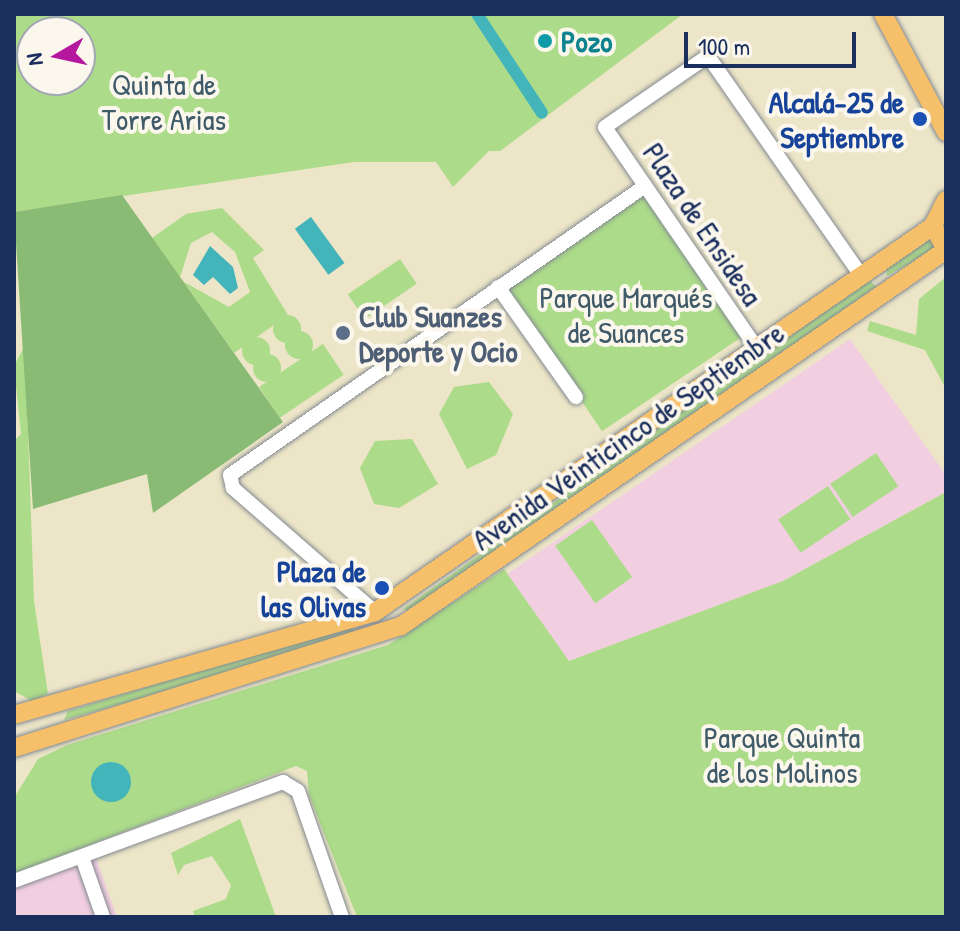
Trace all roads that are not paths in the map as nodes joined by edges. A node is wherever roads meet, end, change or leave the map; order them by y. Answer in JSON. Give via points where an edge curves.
{"nodes":[{"id":1,"x":883,"y":14,"type":"edge"},
{"id":2,"x":946,"y":132,"type":"edge"},
{"id":3,"x":645,"y":186,"type":"junction"},
{"id":4,"x":946,"y":200,"type":"edge"},
{"id":5,"x":933,"y":226,"type":"junction"},
{"id":6,"x":946,"y":249,"type":"edge"},
{"id":7,"x":867,"y":273,"type":"junction"},
{"id":8,"x":498,"y":287,"type":"junction"},
{"id":9,"x":886,"y":290,"type":"junction"},
{"id":10,"x":758,"y":350,"type":"junction"},
{"id":11,"x":576,"y":397,"type":"dead end"},
{"id":12,"x":382,"y":608,"type":"junction"},
{"id":13,"x":394,"y":630,"type":"junction"},
{"id":14,"x":14,"y":715,"type":"edge"},
{"id":15,"x":14,"y":748,"type":"edge"},
{"id":16,"x":82,"y":857,"type":"junction"},
{"id":17,"x":14,"y":881,"type":"edge"},
{"id":18,"x":103,"y":917,"type":"edge"},
{"id":19,"x":342,"y":917,"type":"edge"}],
"edges":[{"from":1,"to":2,"type":"main road"},
{"from":3,"to":7,"type":"street","name":"Plaza de Ensidesa","via":[[605,127],[708,56]]},
{"from":3,"to":8,"type":"street"},
{"from":3,"to":10,"type":"street","name":"Plaza de Ensidesa"},
{"from":4,"to":5,"type":"main road","name":"Avenida Veinticinco de Septiembre"},
{"from":5,"to":6,"type":"main road","name":"Avenida Veinticinco de Septiembre"},
{"from":5,"to":7,"type":"main road","name":"Avenida Veinticinco de Septiembre"},
{"from":6,"to":9,"type":"main road","name":"Avenida Veinticinco de Septiembre"},
{"from":7,"to":9,"type":"main road"},
{"from":7,"to":10,"type":"main road","name":"Avenida Veinticinco de Septiembre"},
{"from":8,"to":11,"type":"street"},
{"from":8,"to":12,"type":"street","via":[[230,475],[233,488]]},
{"from":9,"to":13,"type":"main road","name":"Avenida Veinticinco de Septiembre"},
{"from":10,"to":12,"type":"main road","name":"Avenida Veinticinco de Septiembre"},
{"from":12,"to":13,"type":"main road"},
{"from":12,"to":14,"type":"main road","name":"Avenida Veinticinco de Septiembre"},
{"from":13,"to":15,"type":"main road","name":"Avenida Veinticinco de Septiembre"},
{"from":16,"to":17,"type":"street"},
{"from":16,"to":18,"type":"street"},
{"from":16,"to":19,"type":"street","via":[[283,782],[298,791]]}]}
